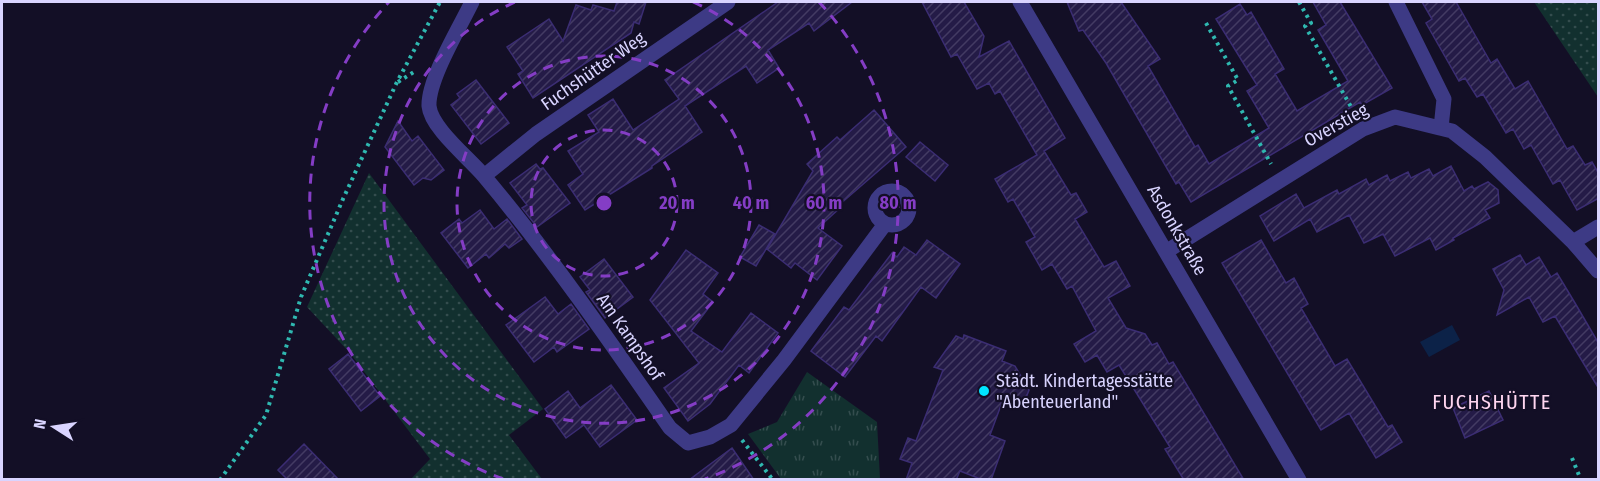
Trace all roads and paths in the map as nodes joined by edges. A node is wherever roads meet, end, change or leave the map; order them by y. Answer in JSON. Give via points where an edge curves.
{"nodes":[{"id":1,"x":440,"y":2,"type":"edge"},
{"id":2,"x":472,"y":2,"type":"edge"},
{"id":3,"x":728,"y":2,"type":"edge"},
{"id":4,"x":1020,"y":2,"type":"edge"},
{"id":5,"x":1299,"y":2,"type":"edge"},
{"id":6,"x":1396,"y":2,"type":"edge"},
{"id":7,"x":1206,"y":23,"type":"dead end"},
{"id":8,"x":1441,"y":128,"type":"junction"},
{"id":9,"x":1364,"y":129,"type":"junction"},
{"id":10,"x":484,"y":176,"type":"junction"},
{"id":11,"x":1281,"y":180,"type":"junction"},
{"id":12,"x":885,"y":224,"type":"dead end"},
{"id":13,"x":1599,"y":227,"type":"edge"},
{"id":14,"x":1573,"y":242,"type":"junction"},
{"id":15,"x":1167,"y":251,"type":"junction"},
{"id":16,"x":1599,"y":271,"type":"edge"},
{"id":17,"x":731,"y":425,"type":"junction"},
{"id":18,"x":1572,"y":458,"type":"dead end"},
{"id":19,"x":220,"y":480,"type":"edge"},
{"id":20,"x":773,"y":480,"type":"edge"},
{"id":21,"x":1299,"y":480,"type":"edge"},
{"id":22,"x":1581,"y":480,"type":"edge"}],
"edges":[{"from":1,"to":19,"type":"path","via":[[397,82],[301,297],[266,416]]},
{"from":2,"to":10,"type":"street","name":"Am Kampshof","via":[[430,91],[429,108],[434,122]]},
{"from":3,"to":10,"type":"street","name":"Fuchshütter Weg","via":[[536,134]]},
{"from":4,"to":15,"type":"street","name":"Asdonkstraße"},
{"from":5,"to":9,"type":"path","via":[[1311,23],[1305,26]]},
{"from":6,"to":8,"type":"street","via":[[1444,99]]},
{"from":7,"to":11,"type":"path","via":[[1238,80],[1228,86]]},
{"from":8,"to":9,"type":"street","name":"Overstieg","via":[[1395,117]]},
{"from":8,"to":14,"type":"street","name":"Overstieg","via":[[1452,131],[1485,157]]},
{"from":9,"to":11,"type":"street","name":"Overstieg"},
{"from":10,"to":17,"type":"street","name":"Am Kampshof","via":[[670,428],[688,443]]},
{"from":11,"to":15,"type":"street","name":"Overstieg"},
{"from":12,"to":17,"type":"street","name":"Am Kampshof"},
{"from":13,"to":14,"type":"street"},
{"from":14,"to":16,"type":"street","name":"Overstieg"},
{"from":15,"to":21,"type":"street","name":"Asdonkstraße"},
{"from":17,"to":20,"type":"path"},
{"from":18,"to":22,"type":"path"}]}
